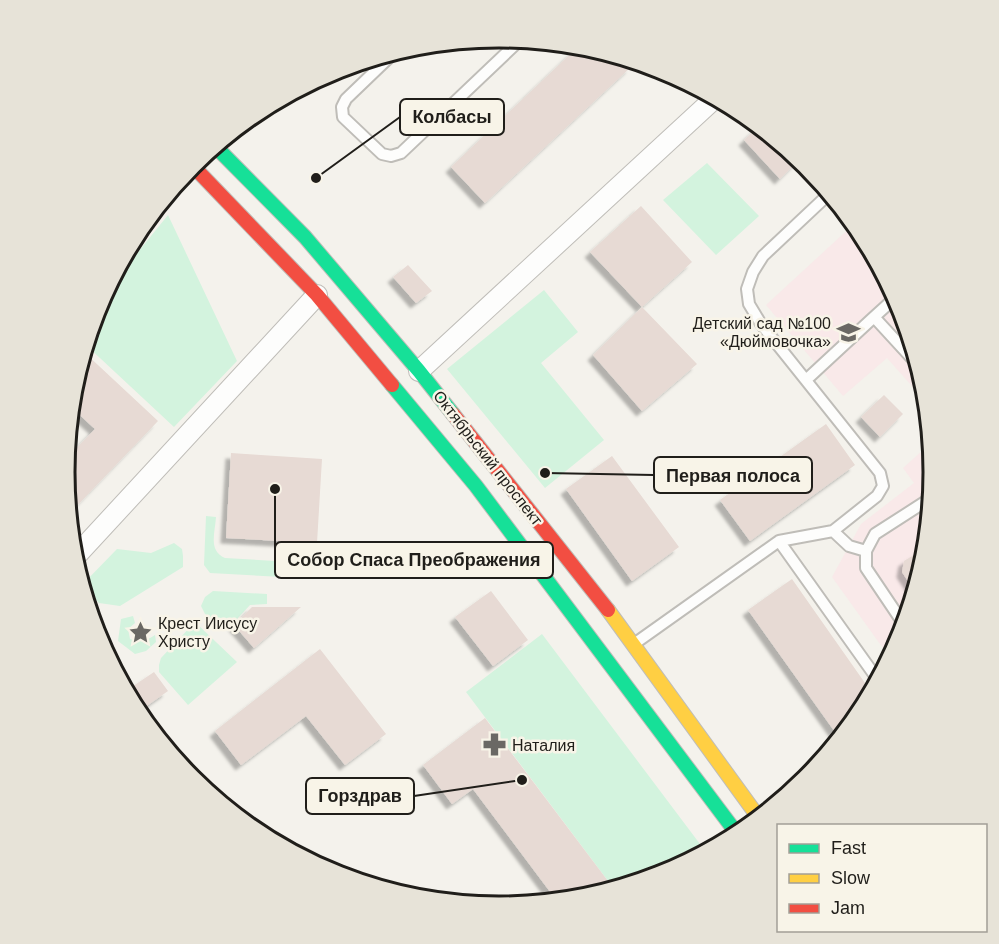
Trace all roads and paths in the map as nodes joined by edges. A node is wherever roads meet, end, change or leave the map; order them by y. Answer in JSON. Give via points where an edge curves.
{"nodes":[{"id":1,"x":511,"y":48,"type":"edge"},
{"id":2,"x":382,"y":65,"type":"edge"},
{"id":3,"x":709,"y":103,"type":"edge"},
{"id":4,"x":221,"y":152,"type":"edge"},
{"id":5,"x":199,"y":173,"type":"edge"},
{"id":6,"x":824,"y":199,"type":"edge"},
{"id":7,"x":318,"y":295,"type":"junction"},
{"id":8,"x":889,"y":304,"type":"edge"},
{"id":9,"x":874,"y":318,"type":"junction"},
{"id":10,"x":906,"y":352,"type":"edge"},
{"id":11,"x":419,"y":371,"type":"junction"},
{"id":12,"x":806,"y":380,"type":"junction"},
{"id":13,"x":923,"y":504,"type":"edge"},
{"id":14,"x":833,"y":531,"type":"junction"},
{"id":15,"x":779,"y":541,"type":"junction"},
{"id":16,"x":83,"y":548,"type":"edge"},
{"id":17,"x":866,"y":551,"type":"junction"},
{"id":18,"x":898,"y":616,"type":"edge"},
{"id":19,"x":633,"y":645,"type":"junction"},
{"id":20,"x":873,"y":672,"type":"edge"},
{"id":21,"x":753,"y":811,"type":"edge"},
{"id":22,"x":732,"y":827,"type":"edge"}],
"edges":[{"from":1,"to":2,"type":"lane","via":[[401,153],[391,156],[382,154],[343,117],[346,99]]},
{"from":3,"to":11,"type":"street"},
{"from":4,"to":11,"type":"main road","name":"Октябрьский проспект","via":[[304,237]]},
{"from":5,"to":7,"type":"main road","name":"Октябрьский проспект"},
{"from":6,"to":12,"type":"lane","via":[[763,256],[747,289],[749,304],[761,324]]},
{"from":7,"to":16,"type":"street"},
{"from":7,"to":22,"type":"main road","name":"Октябрьский проспект","via":[[476,486]]},
{"from":8,"to":9,"type":"lane"},
{"from":9,"to":10,"type":"lane"},
{"from":9,"to":12,"type":"lane"},
{"from":11,"to":19,"type":"main road","name":"Октябрьский проспект"},
{"from":12,"to":14,"type":"lane","via":[[880,473],[883,486],[877,496]]},
{"from":13,"to":17,"type":"lane","via":[[875,534]]},
{"from":14,"to":15,"type":"lane"},
{"from":14,"to":17,"type":"lane","via":[[849,546]]},
{"from":15,"to":19,"type":"lane"},
{"from":15,"to":20,"type":"lane"},
{"from":17,"to":18,"type":"lane","via":[[866,568]]},
{"from":19,"to":21,"type":"main road","name":"Октябрьский проспект"}]}
